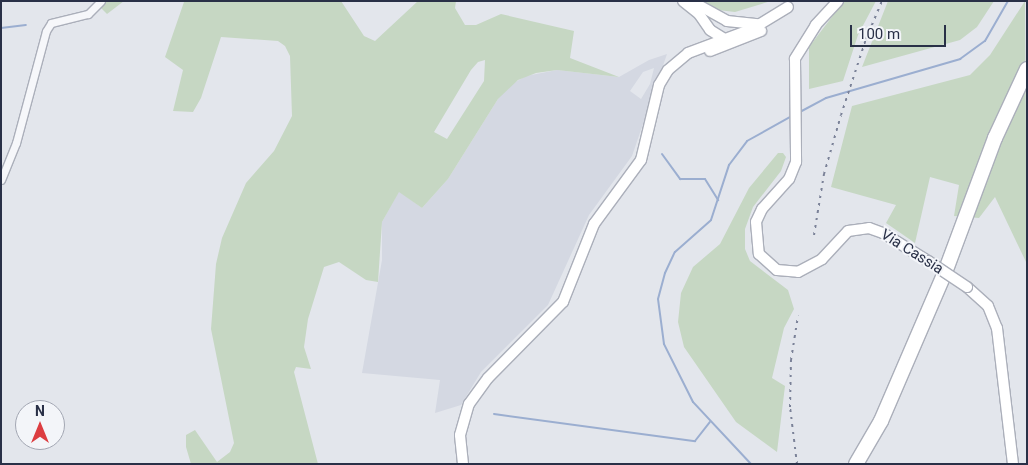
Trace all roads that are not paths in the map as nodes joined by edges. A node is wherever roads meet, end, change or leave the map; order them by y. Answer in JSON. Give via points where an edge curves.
{"nodes":[{"id":1,"x":102,"y":1,"type":"edge"},
{"id":2,"x":683,"y":1,"type":"edge"},
{"id":3,"x":692,"y":1,"type":"edge"},
{"id":4,"x":838,"y":1,"type":"edge"},
{"id":5,"x":790,"y":4,"type":"edge"},
{"id":6,"x":708,"y":28,"type":"junction"},
{"id":7,"x":760,"y":28,"type":"junction"},
{"id":8,"x":724,"y":39,"type":"junction"},
{"id":9,"x":704,"y":46,"type":"junction"},
{"id":10,"x":1027,"y":68,"type":"edge"},
{"id":11,"x":1027,"y":86,"type":"edge"},
{"id":12,"x":656,"y":97,"type":"junction"},
{"id":13,"x":648,"y":131,"type":"junction"},
{"id":14,"x":1,"y":180,"type":"edge"},
{"id":15,"x":948,"y":274,"type":"junction"},
{"id":16,"x":530,"y":336,"type":"junction"},
{"id":17,"x":463,"y":464,"type":"edge"},
{"id":18,"x":856,"y":464,"type":"edge"},
{"id":19,"x":866,"y":464,"type":"edge"},
{"id":20,"x":1013,"y":464,"type":"edge"}],
"edges":[{"from":1,"to":14,"type":"street","via":[[88,14],[51,23],[16,143]]},
{"from":2,"to":6,"type":"main road"},
{"from":3,"to":7,"type":"main road","via":[[727,21]]},
{"from":4,"to":20,"type":"main road","name":"Via Cassia","bridge":true,"via":[[800,47],[795,58],[796,162],[789,179],[762,209],[756,222],[756,244],[766,262],[777,270],[798,272],[814,265],[839,239],[858,228],[883,233],[967,287],[988,306],[997,328]]},
{"from":5,"to":7,"type":"main road"},
{"from":6,"to":8,"type":"main road"},
{"from":6,"to":9,"type":"main road"},
{"from":7,"to":8,"type":"main road"},
{"from":7,"to":12,"type":"main road","via":[[685,62]]},
{"from":8,"to":9,"type":"main road"},
{"from":9,"to":12,"type":"main road","via":[[673,64],[659,85]]},
{"from":10,"to":15,"type":"highway","via":[[995,138]]},
{"from":11,"to":15,"type":"highway"},
{"from":12,"to":13,"type":"main road"},
{"from":13,"to":16,"type":"main road","via":[[633,161],[584,230],[559,295]]},
{"from":13,"to":16,"type":"main road","via":[[639,163],[590,230],[563,302]]},
{"from":15,"to":18,"type":"highway","via":[[881,421]]},
{"from":15,"to":19,"type":"highway","via":[[887,425]]},
{"from":16,"to":17,"type":"main road","via":[[488,378],[469,404],[460,435]]}]}
